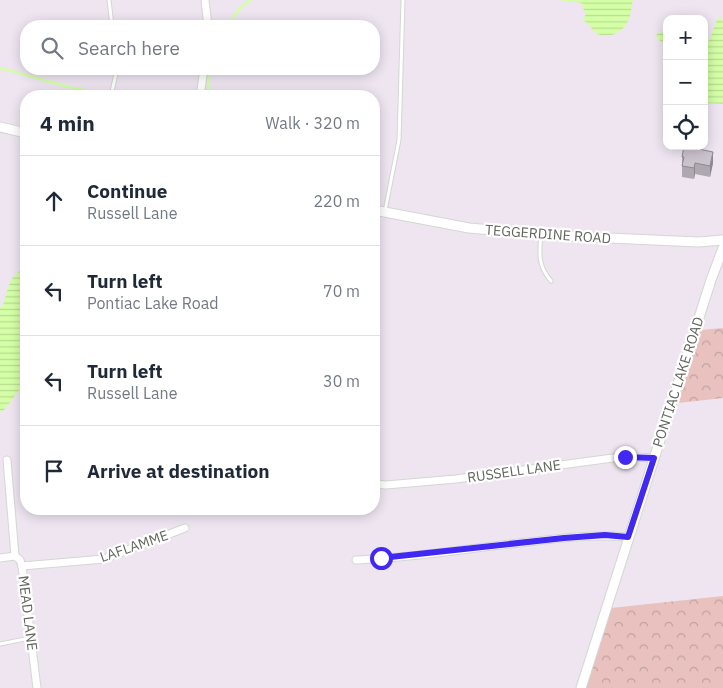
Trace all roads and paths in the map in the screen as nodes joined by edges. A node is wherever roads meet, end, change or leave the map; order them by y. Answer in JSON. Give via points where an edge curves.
{"nodes":[{"id":1,"x":109,"y":0,"type":"edge"},
{"id":2,"x":205,"y":0,"type":"edge"},
{"id":3,"x":403,"y":0,"type":"edge"},
{"id":4,"x":111,"y":20,"type":"edge"},
{"id":5,"x":207,"y":20,"type":"edge"},
{"id":6,"x":116,"y":75,"type":"edge"},
{"id":7,"x":203,"y":75,"type":"edge"},
{"id":8,"x":112,"y":90,"type":"edge"},
{"id":9,"x":201,"y":90,"type":"edge"},
{"id":10,"x":0,"y":127,"type":"edge"},
{"id":11,"x":20,"y":132,"type":"edge"},
{"id":12,"x":380,"y":211,"type":"edge"},
{"id":13,"x":384,"y":212,"type":"junction"},
{"id":14,"x":542,"y":234,"type":"junction"},
{"id":15,"x":723,"y":240,"type":"edge"},
{"id":16,"x":723,"y":248,"type":"edge"},
{"id":17,"x":551,"y":281,"type":"dead end"},
{"id":18,"x":654,"y":458,"type":"junction"},
{"id":19,"x":7,"y":460,"type":"dead end"},
{"id":20,"x":380,"y":484,"type":"edge"},
{"id":21,"x":185,"y":528,"type":"dead end"},
{"id":22,"x":628,"y":537,"type":"junction"},
{"id":23,"x":15,"y":556,"type":"junction"},
{"id":24,"x":0,"y":558,"type":"edge"},
{"id":25,"x":356,"y":560,"type":"dead end"},
{"id":26,"x":22,"y":566,"type":"junction"},
{"id":27,"x":31,"y":638,"type":"junction"},
{"id":28,"x":0,"y":644,"type":"edge"},
{"id":29,"x":37,"y":688,"type":"edge"},
{"id":30,"x":581,"y":688,"type":"edge"}],
"edges":[{"from":1,"to":4,"type":"lane"},
{"from":2,"to":5,"type":"street"},
{"from":3,"to":13,"type":"lane","via":[[399,140]]},
{"from":6,"to":8,"type":"lane"},
{"from":7,"to":9,"type":"street"},
{"from":10,"to":11,"type":"street"},
{"from":12,"to":13,"type":"street","name":"TEGGERDINE ROAD"},
{"from":13,"to":14,"type":"street","name":"TEGGERDINE ROAD","via":[[469,228]]},
{"from":14,"to":15,"type":"street","name":"TEGGERDINE ROAD","via":[[698,242]]},
{"from":14,"to":17,"type":"lane","via":[[539,260]]},
{"from":16,"to":18,"type":"street","name":"PONTIAC LAKE ROAD"},
{"from":18,"to":20,"type":"street","name":"RUSSELL LANE","via":[[613,458],[456,479]]},
{"from":18,"to":22,"type":"street","name":"PONTIAC LAKE ROAD"},
{"from":19,"to":23,"type":"street"},
{"from":21,"to":26,"type":"street","name":"LAFLAMME","via":[[104,559]]},
{"from":22,"to":25,"type":"street","via":[[564,538]]},
{"from":22,"to":30,"type":"street","name":"PONTIAC LAKE ROAD"},
{"from":23,"to":24,"type":"street","name":"MEAD LANE"},
{"from":23,"to":26,"type":"street","name":"MEAD LANE"},
{"from":26,"to":27,"type":"street","name":"MEAD LANE"},
{"from":27,"to":28,"type":"lane"},
{"from":27,"to":29,"type":"street","name":"MEAD LANE"}]}
